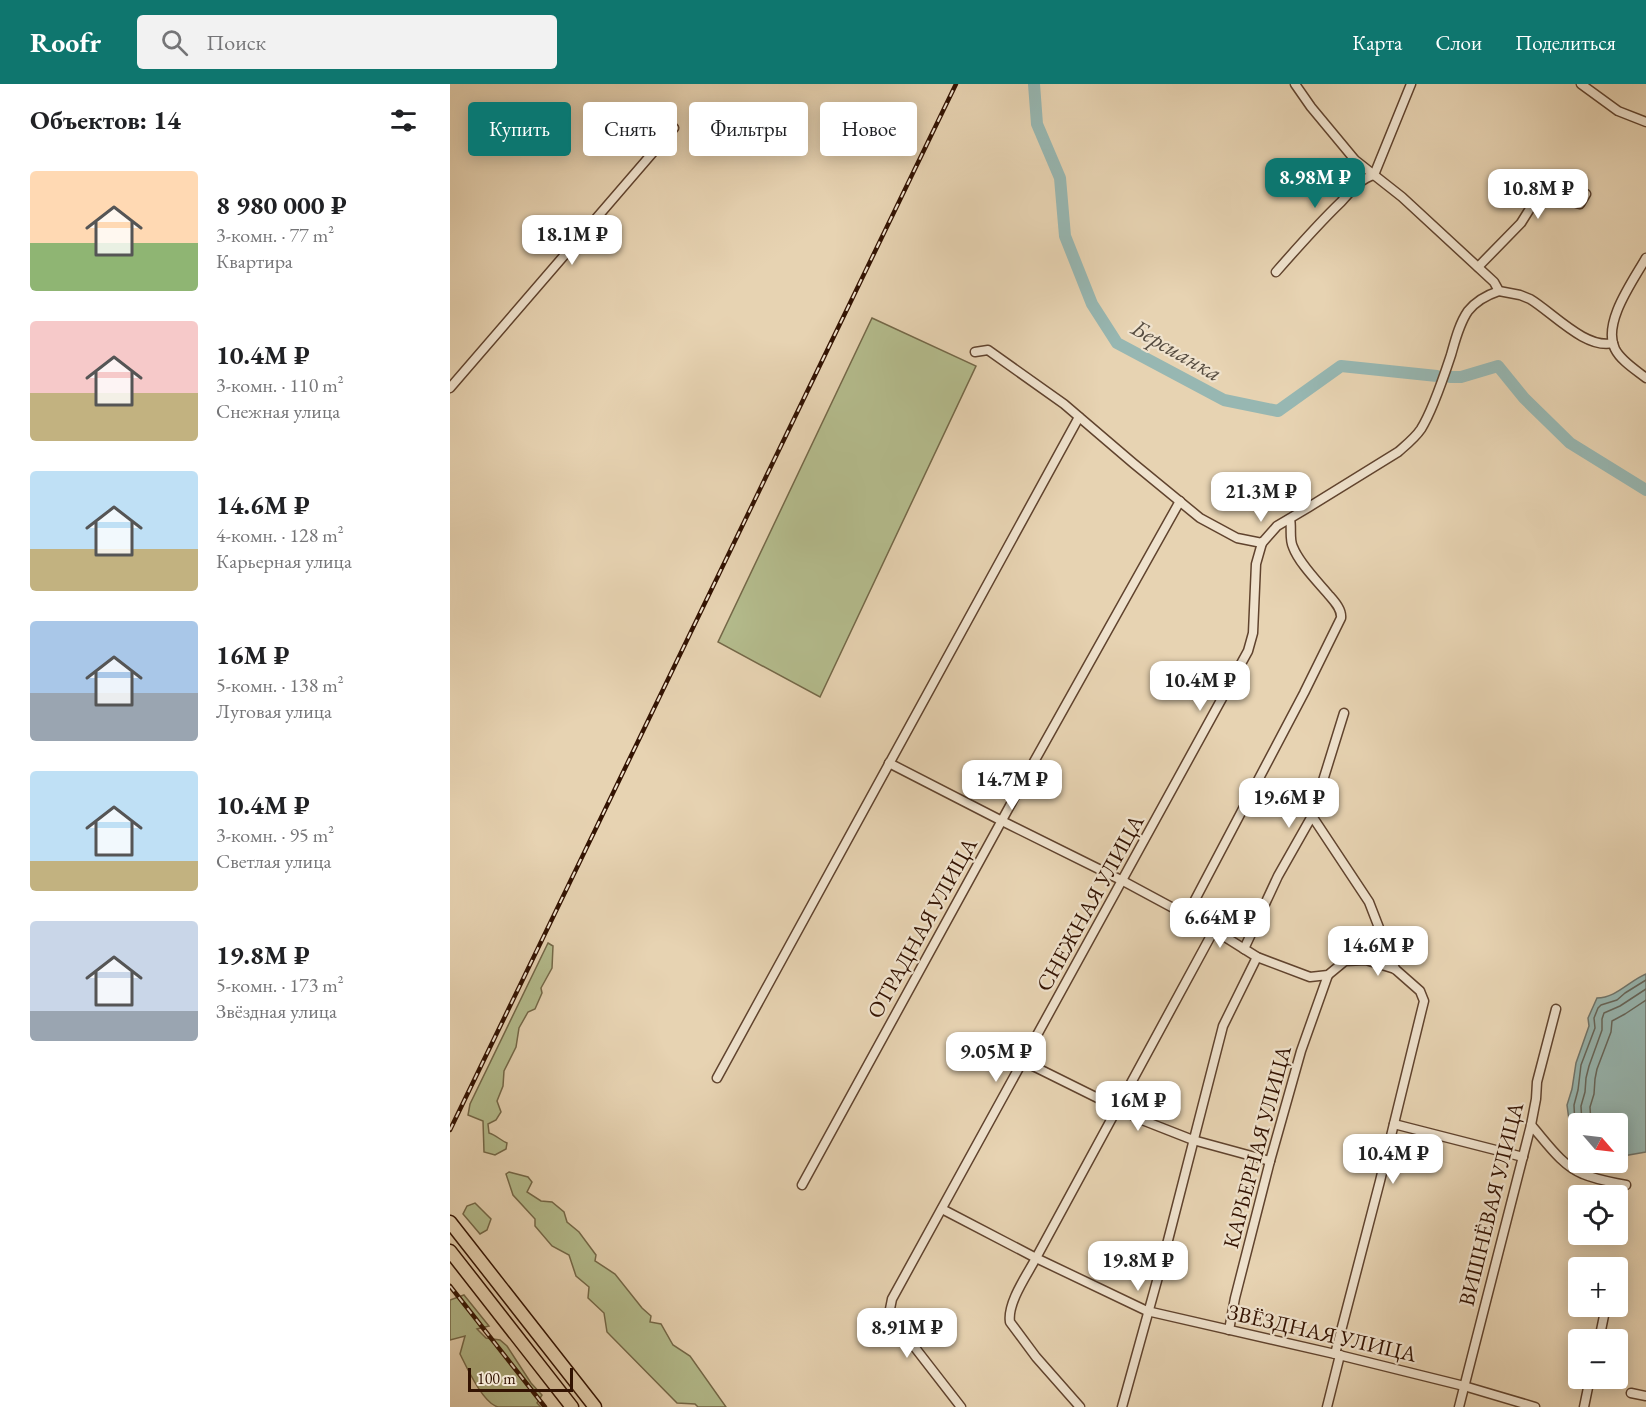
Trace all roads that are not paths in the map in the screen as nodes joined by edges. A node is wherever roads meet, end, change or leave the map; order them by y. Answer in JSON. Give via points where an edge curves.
{"nodes":[{"id":1,"x":1295,"y":84,"type":"edge"},
{"id":2,"x":1411,"y":84,"type":"edge"},
{"id":3,"x":1581,"y":84,"type":"edge"},
{"id":4,"x":1646,"y":122,"type":"edge"},
{"id":5,"x":650,"y":156,"type":"edge"},
{"id":6,"x":1374,"y":175,"type":"junction"},
{"id":7,"x":1586,"y":194,"type":"dead end"},
{"id":8,"x":1646,"y":258,"type":"edge"},
{"id":9,"x":1478,"y":267,"type":"junction"},
{"id":10,"x":1276,"y":272,"type":"dead end"},
{"id":11,"x":1499,"y":291,"type":"junction"},
{"id":12,"x":1613,"y":343,"type":"junction"},
{"id":13,"x":975,"y":352,"type":"dead end"},
{"id":14,"x":1646,"y":378,"type":"edge"},
{"id":15,"x":450,"y":388,"type":"edge"},
{"id":16,"x":1079,"y":417,"type":"junction"},
{"id":17,"x":1180,"y":501,"type":"junction"},
{"id":18,"x":1290,"y":519,"type":"junction"},
{"id":19,"x":1262,"y":543,"type":"junction"},
{"id":20,"x":1344,"y":713,"type":"dead end"},
{"id":21,"x":889,"y":763,"type":"junction"},
{"id":22,"x":1312,"y":816,"type":"junction"},
{"id":23,"x":1002,"y":821,"type":"junction"},
{"id":24,"x":1123,"y":880,"type":"junction"},
{"id":25,"x":1187,"y":915,"type":"junction"},
{"id":26,"x":1214,"y":930,"type":"junction"},
{"id":27,"x":1244,"y":949,"type":"junction"},
{"id":28,"x":1257,"y":957,"type":"junction"},
{"id":29,"x":1395,"y":969,"type":"junction"},
{"id":30,"x":1328,"y":975,"type":"junction"},
{"id":31,"x":1557,"y":1009,"type":"dead end"},
{"id":32,"x":1023,"y":1061,"type":"junction"},
{"id":33,"x":717,"y":1078,"type":"dead end"},
{"id":34,"x":1118,"y":1107,"type":"junction"},
{"id":35,"x":1394,"y":1124,"type":"junction"},
{"id":36,"x":1531,"y":1125,"type":"junction"},
{"id":37,"x":1193,"y":1140,"type":"junction"},
{"id":38,"x":1523,"y":1157,"type":"junction"},
{"id":39,"x":1270,"y":1161,"type":"junction"},
{"id":40,"x":802,"y":1185,"type":"dead end"},
{"id":41,"x":1626,"y":1185,"type":"dead end"},
{"id":42,"x":942,"y":1209,"type":"junction"},
{"id":43,"x":450,"y":1222,"type":"edge"},
{"id":44,"x":450,"y":1251,"type":"edge"},
{"id":45,"x":1036,"y":1258,"type":"junction"},
{"id":46,"x":1147,"y":1311,"type":"junction"},
{"id":47,"x":1229,"y":1330,"type":"junction"},
{"id":48,"x":1337,"y":1354,"type":"junction"},
{"id":49,"x":1464,"y":1386,"type":"junction"},
{"id":50,"x":1588,"y":1389,"type":"edge"},
{"id":51,"x":1630,"y":1393,"type":"dead end"},
{"id":52,"x":1646,"y":1396,"type":"edge"},
{"id":53,"x":572,"y":1407,"type":"edge"},
{"id":54,"x":595,"y":1407,"type":"edge"},
{"id":55,"x":961,"y":1407,"type":"edge"},
{"id":56,"x":1080,"y":1407,"type":"edge"},
{"id":57,"x":1122,"y":1407,"type":"edge"},
{"id":58,"x":1327,"y":1407,"type":"edge"},
{"id":59,"x":1459,"y":1407,"type":"edge"},
{"id":60,"x":1535,"y":1407,"type":"edge"},
{"id":61,"x":1584,"y":1407,"type":"edge"}],
"edges":[{"from":1,"to":6,"type":"street","via":[[1355,160]]},
{"from":2,"to":6,"type":"street"},
{"from":3,"to":4,"type":"street","via":[[1618,111]]},
{"from":5,"to":15,"type":"street"},
{"from":6,"to":9,"type":"street"},
{"from":6,"to":10,"type":"street","via":[[1360,182]]},
{"from":7,"to":9,"type":"street","via":[[1580,204],[1552,197],[1536,199],[1521,223]]},
{"from":8,"to":12,"type":"street","via":[[1615,317]]},
{"from":9,"to":11,"type":"street"},
{"from":11,"to":12,"type":"street","via":[[1530,299],[1590,341]]},
{"from":11,"to":18,"type":"street","via":[[1475,303],[1467,312],[1426,418],[1411,441]]},
{"from":12,"to":14,"type":"street","via":[[1622,358]]},
{"from":13,"to":16,"type":"street","via":[[988,350]]},
{"from":16,"to":17,"type":"street"},
{"from":16,"to":21,"type":"street"},
{"from":17,"to":19,"type":"street","via":[[1200,518],[1237,538]]},
{"from":17,"to":23,"type":"street","name":"ОТРАДНАЯ УЛИЦА"},
{"from":18,"to":19,"type":"street","via":[[1277,526]]},
{"from":18,"to":25,"type":"street","via":[[1292,547],[1334,601],[1341,618]]},
{"from":19,"to":24,"type":"street","name":"СНЕЖНАЯ УЛИЦА","via":[[1256,564],[1253,633],[1248,651]]},
{"from":20,"to":22,"type":"street"},
{"from":21,"to":23,"type":"street"},
{"from":21,"to":33,"type":"street"},
{"from":22,"to":27,"type":"street"},
{"from":22,"to":29,"type":"street","via":[[1369,902]]},
{"from":23,"to":24,"type":"street"},
{"from":23,"to":40,"type":"street","name":"ОТРАДНАЯ УЛИЦА"},
{"from":24,"to":25,"type":"street"},
{"from":24,"to":32,"type":"street","name":"СНЕЖНАЯ УЛИЦА"},
{"from":25,"to":26,"type":"street"},
{"from":26,"to":27,"type":"street"},
{"from":26,"to":34,"type":"street"},
{"from":27,"to":28,"type":"street"},
{"from":28,"to":30,"type":"street","via":[[1310,976]]},
{"from":28,"to":37,"type":"street","via":[[1222,1026]]},
{"from":29,"to":30,"type":"street","via":[[1366,960],[1345,961]]},
{"from":29,"to":35,"type":"street","via":[[1420,991],[1424,1001]]},
{"from":30,"to":39,"type":"street","name":"КАРЬЕРНАЯ УЛИЦА","via":[[1301,1051]]},
{"from":31,"to":36,"type":"street","name":"ВИШНЁВАЯ УЛИЦА","via":[[1537,1082]]},
{"from":32,"to":34,"type":"street"},
{"from":32,"to":42,"type":"street","name":"СНЕЖНАЯ УЛИЦА"},
{"from":34,"to":37,"type":"street"},
{"from":34,"to":45,"type":"street"},
{"from":35,"to":38,"type":"street"},
{"from":35,"to":48,"type":"street"},
{"from":36,"to":38,"type":"street","name":"ВИШНЁВАЯ УЛИЦА"},
{"from":36,"to":41,"type":"street","via":[[1581,1174]]},
{"from":37,"to":39,"type":"street"},
{"from":37,"to":46,"type":"street"},
{"from":38,"to":49,"type":"street","name":"ВИШНЁВАЯ УЛИЦА"},
{"from":39,"to":47,"type":"street","name":"КАРЬЕРНАЯ УЛИЦА"},
{"from":42,"to":45,"type":"street","name":"ЗВЁЗДНАЯ УЛИЦА"},
{"from":42,"to":55,"type":"street","name":"СНЕЖНАЯ УЛИЦА","via":[[890,1309],[892,1318]]},
{"from":43,"to":54,"type":"highway"},
{"from":44,"to":53,"type":"highway"},
{"from":45,"to":46,"type":"street","name":"ЗВЁЗДНАЯ УЛИЦА"},
{"from":45,"to":56,"type":"street","via":[[1011,1306],[1010,1322]]},
{"from":46,"to":47,"type":"street","name":"ЗВЁЗДНАЯ УЛИЦА"},
{"from":46,"to":57,"type":"street"},
{"from":47,"to":48,"type":"street","name":"ЗВЁЗДНАЯ УЛИЦА"},
{"from":48,"to":49,"type":"street","name":"ЗВЁЗДНАЯ УЛИЦА"},
{"from":48,"to":58,"type":"street"},
{"from":49,"to":59,"type":"street","name":"ВИШНЁВАЯ УЛИЦА"},
{"from":49,"to":60,"type":"street","name":"ЗВЁЗДНАЯ УЛИЦА"},
{"from":50,"to":61,"type":"street"},
{"from":51,"to":52,"type":"street"}]}
